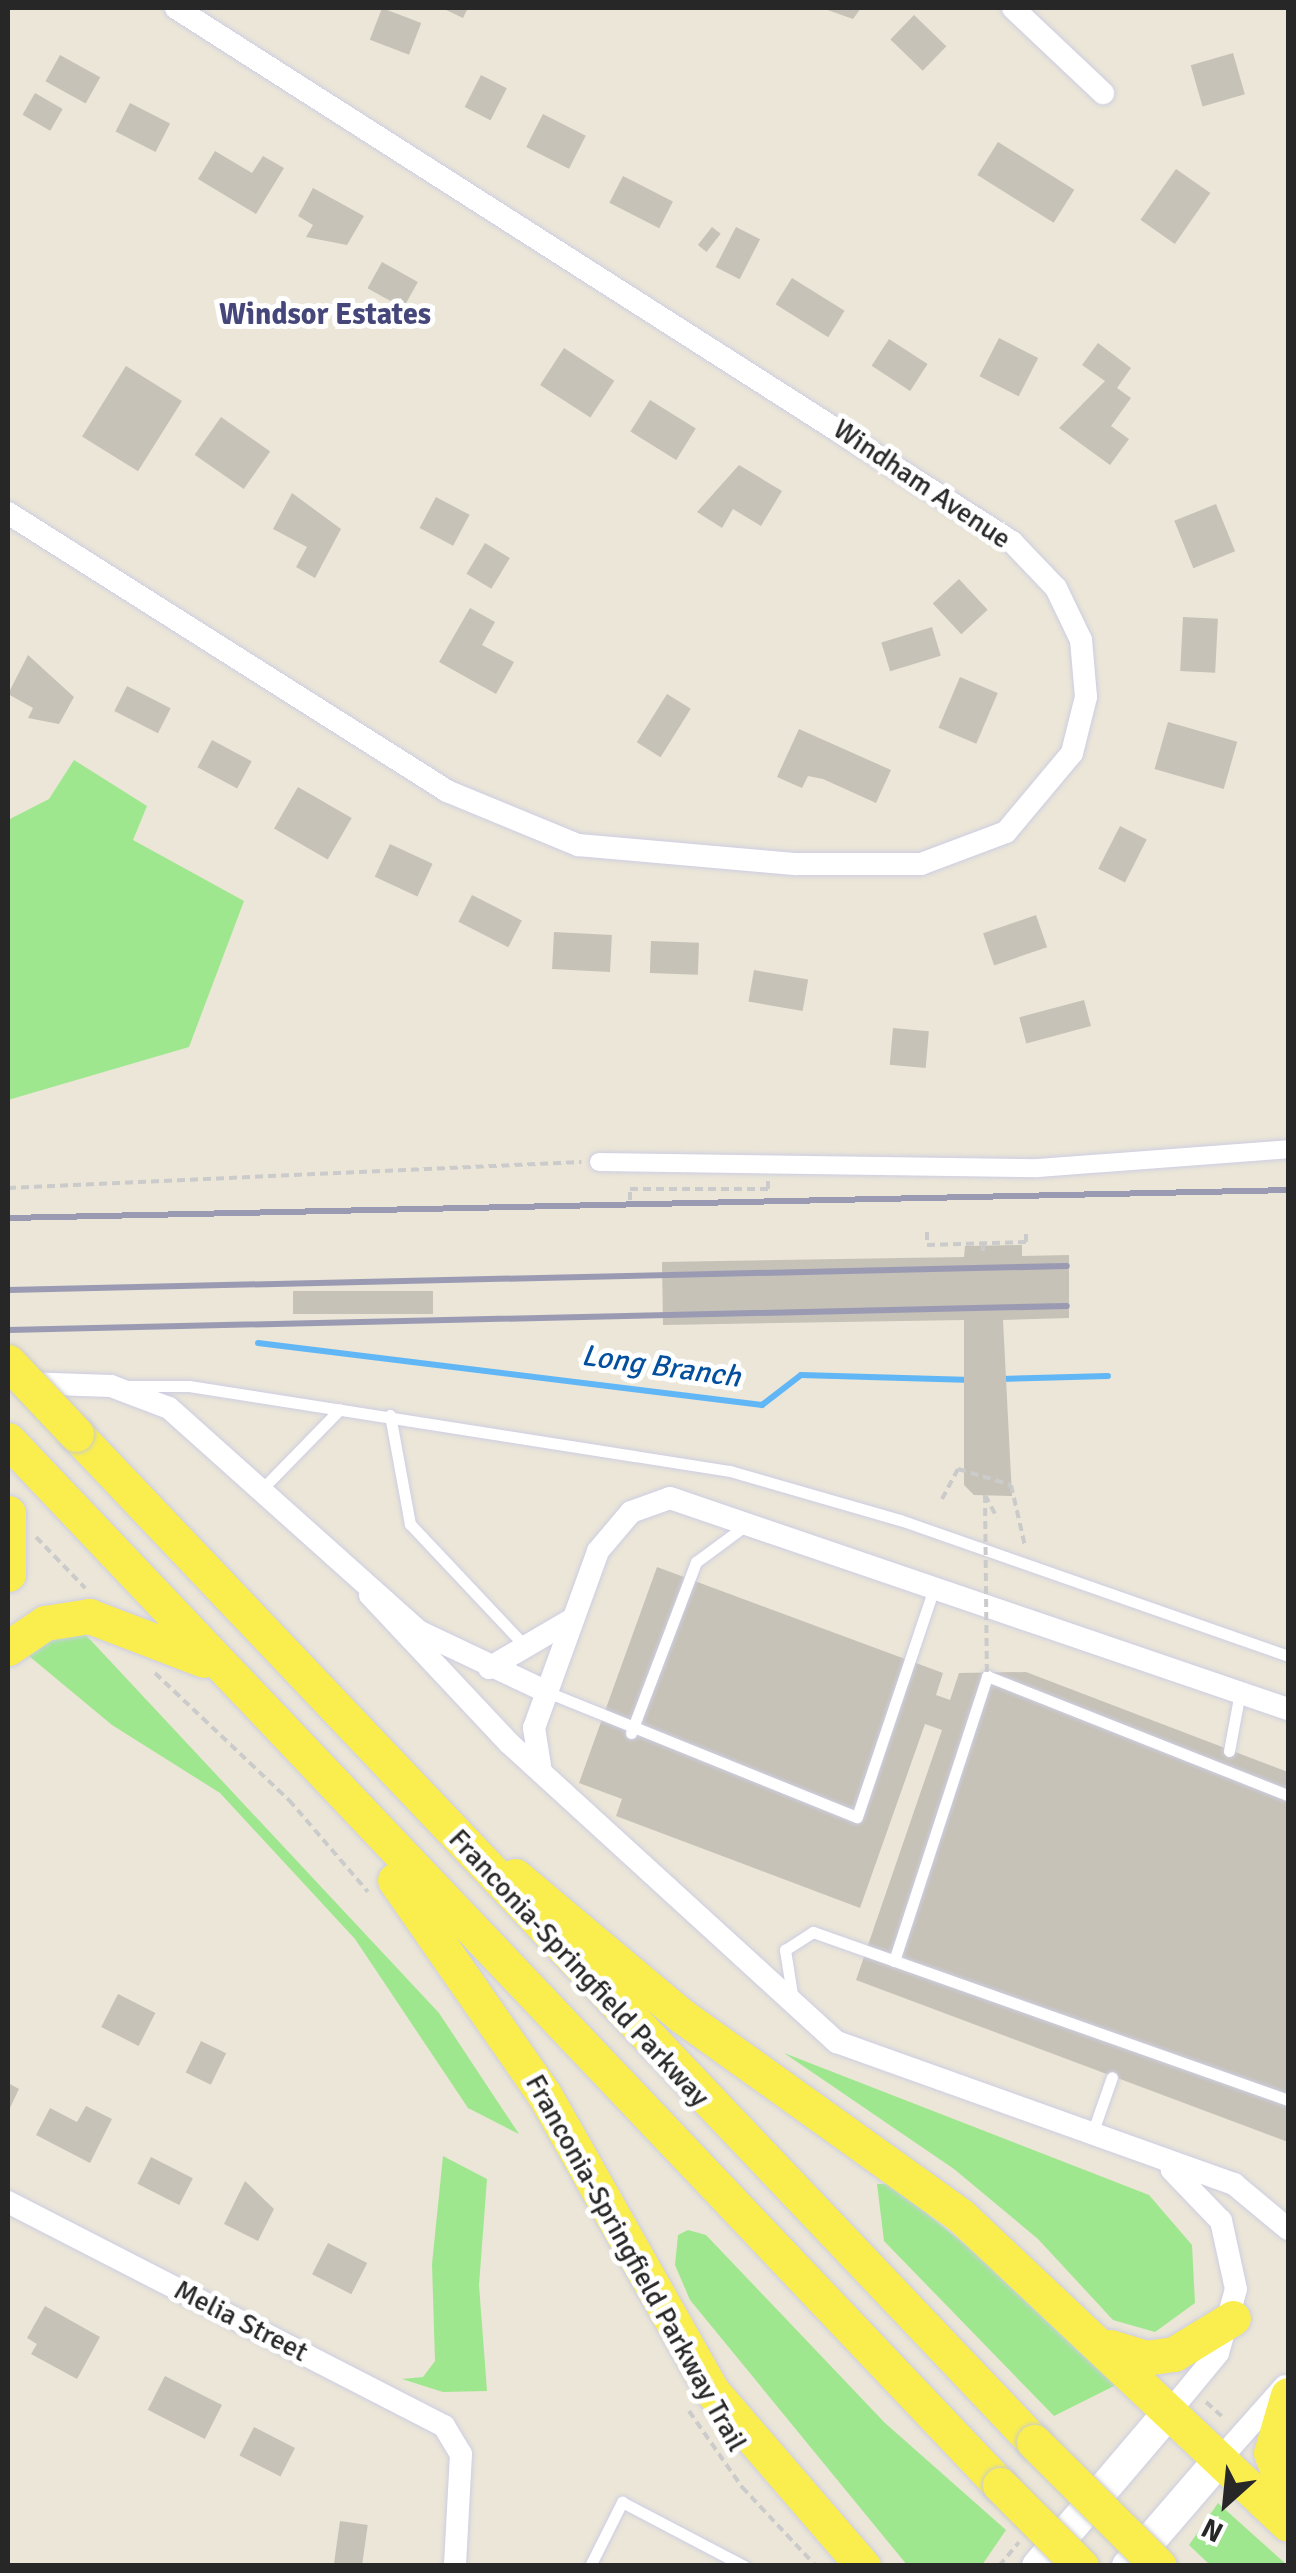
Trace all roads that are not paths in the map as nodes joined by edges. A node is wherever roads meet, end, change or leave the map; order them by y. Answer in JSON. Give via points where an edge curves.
{"nodes":[{"id":1,"x":176,"y":8,"type":"edge"},
{"id":2,"x":1013,"y":8,"type":"edge"},
{"id":3,"x":1102,"y":93,"type":"dead end"},
{"id":4,"x":8,"y":513,"type":"edge"},
{"id":5,"x":1288,"y":1149,"type":"edge"},
{"id":6,"x":600,"y":1162,"type":"road end"},
{"id":7,"x":8,"y":1362,"type":"edge"},
{"id":8,"x":8,"y":1384,"type":"edge"},
{"id":9,"x":111,"y":1386,"type":"junction"},
{"id":10,"x":340,"y":1409,"type":"junction"},
{"id":11,"x":390,"y":1415,"type":"junction"},
{"id":12,"x":8,"y":1440,"type":"edge"},
{"id":13,"x":262,"y":1490,"type":"junction"},
{"id":14,"x":754,"y":1521,"type":"junction"},
{"id":15,"x":15,"y":1522,"type":"edge"},
{"id":16,"x":8,"y":1574,"type":"edge"},
{"id":17,"x":935,"y":1584,"type":"junction"},
{"id":18,"x":370,"y":1595,"type":"junction"},
{"id":19,"x":573,"y":1618,"type":"junction"},
{"id":20,"x":8,"y":1648,"type":"edge"},
{"id":21,"x":528,"y":1648,"type":"junction"},
{"id":22,"x":1288,"y":1656,"type":"edge"},
{"id":23,"x":221,"y":1668,"type":"junction"},
{"id":24,"x":488,"y":1668,"type":"junction"},
{"id":25,"x":547,"y":1692,"type":"junction"},
{"id":26,"x":1240,"y":1692,"type":"junction"},
{"id":27,"x":1288,"y":1709,"type":"edge"},
{"id":28,"x":631,"y":1733,"type":"junction"},
{"id":29,"x":292,"y":1743,"type":"junction"},
{"id":30,"x":1229,"y":1751,"type":"dead end"},
{"id":31,"x":541,"y":1773,"type":"junction"},
{"id":32,"x":1288,"y":1796,"type":"edge"},
{"id":33,"x":438,"y":1819,"type":"junction"},
{"id":34,"x":894,"y":1961,"type":"junction"},
{"id":35,"x":797,"y":2012,"type":"junction"},
{"id":36,"x":1112,"y":2077,"type":"dead end"},
{"id":37,"x":1288,"y":2100,"type":"edge"},
{"id":38,"x":1091,"y":2138,"type":"junction"},
{"id":39,"x":1156,"y":2161,"type":"junction"},
{"id":40,"x":8,"y":2202,"type":"edge"},
{"id":41,"x":1288,"y":2229,"type":"edge"},
{"id":42,"x":1233,"y":2318,"type":"junction"},
{"id":43,"x":1100,"y":2342,"type":"junction"},
{"id":44,"x":1288,"y":2383,"type":"edge"},
{"id":45,"x":1288,"y":2394,"type":"edge"},
{"id":46,"x":1171,"y":2410,"type":"junction"},
{"id":47,"x":1221,"y":2458,"type":"junction"},
{"id":48,"x":1288,"y":2498,"type":"edge"},
{"id":49,"x":1288,"y":2524,"type":"edge"},
{"id":50,"x":835,"y":2556,"type":"edge"},
{"id":51,"x":455,"y":2566,"type":"edge"},
{"id":52,"x":590,"y":2566,"type":"edge"},
{"id":53,"x":744,"y":2566,"type":"edge"},
{"id":54,"x":864,"y":2566,"type":"edge"},
{"id":55,"x":1038,"y":2566,"type":"edge"},
{"id":56,"x":1081,"y":2566,"type":"edge"},
{"id":57,"x":1128,"y":2566,"type":"edge"},
{"id":58,"x":1158,"y":2566,"type":"edge"}],
"edges":[{"from":1,"to":4,"type":"street","name":"Windham Avenue","via":[[1012,542],[1056,588],[1081,640],[1086,696],[1072,753],[1006,832],[921,864],[777,863],[578,845],[447,791]]},
{"from":2,"to":3,"type":"street"},
{"from":5,"to":6,"type":"street","via":[[1119,1166]]},
{"from":7,"to":33,"type":"main road","name":"Franconia-Springfield Parkway","bridge":true},
{"from":8,"to":9,"type":"street"},
{"from":9,"to":10,"type":"lane","via":[[189,1386]]},
{"from":9,"to":13,"type":"street","via":[[182,1416]]},
{"from":10,"to":11,"type":"lane"},
{"from":10,"to":13,"type":"lane"},
{"from":11,"to":21,"type":"lane","via":[[410,1524]]},
{"from":11,"to":22,"type":"lane","via":[[777,1483]]},
{"from":12,"to":23,"type":"main road","name":"Franconia-Springfield Parkway"},
{"from":13,"to":18,"type":"street"},
{"from":14,"to":17,"type":"street"},
{"from":14,"to":19,"type":"street","via":[[684,1498],[644,1504],[603,1541]]},
{"from":14,"to":28,"type":"lane","via":[[707,1548],[687,1580]]},
{"from":15,"to":16,"type":"main road"},
{"from":17,"to":26,"type":"street"},
{"from":17,"to":28,"type":"lane","via":[[857,1816]]},
{"from":18,"to":24,"type":"street"},
{"from":18,"to":31,"type":"street"},
{"from":19,"to":21,"type":"street"},
{"from":19,"to":25,"type":"street"},
{"from":20,"to":23,"type":"main road","via":[[45,1623],[98,1616]]},
{"from":21,"to":24,"type":"street"},
{"from":23,"to":29,"type":"main road","name":"Franconia-Springfield Parkway"},
{"from":24,"to":25,"type":"street"},
{"from":25,"to":28,"type":"lane"},
{"from":25,"to":31,"type":"street","via":[[533,1739]]},
{"from":26,"to":27,"type":"street"},
{"from":26,"to":30,"type":"lane"},
{"from":29,"to":50,"type":"main road","via":[[518,2052],[712,2391]]},
{"from":29,"to":56,"type":"main road","name":"Franconia-Springfield Parkway","bridge":true},
{"from":31,"to":35,"type":"street"},
{"from":32,"to":34,"type":"lane","via":[[987,1676]]},
{"from":33,"to":43,"type":"main road","via":[[682,2016],[916,2180]]},
{"from":33,"to":58,"type":"main road","name":"Franconia-Springfield Parkway","bridge":true},
{"from":34,"to":35,"type":"lane","via":[[799,1934],[784,1958]]},
{"from":34,"to":37,"type":"lane"},
{"from":35,"to":38,"type":"street","via":[[871,2060]]},
{"from":36,"to":38,"type":"lane"},
{"from":38,"to":39,"type":"street"},
{"from":39,"to":41,"type":"street","via":[[1234,2184]]},
{"from":39,"to":42,"type":"street","via":[[1221,2220],[1234,2258]]},
{"from":40,"to":51,"type":"street","name":"Melia Street","via":[[432,2418],[462,2454]]},
{"from":42,"to":43,"type":"main road","via":[[1155,2358]]},
{"from":42,"to":46,"type":"street"},
{"from":43,"to":46,"type":"main road"},
{"from":44,"to":47,"type":"street"},
{"from":45,"to":48,"type":"main road","via":[[1271,2453]]},
{"from":46,"to":47,"type":"main road"},
{"from":46,"to":55,"type":"main road"},
{"from":47,"to":49,"type":"main road"},
{"from":47,"to":57,"type":"main road"},
{"from":50,"to":54,"type":"main road"},
{"from":52,"to":53,"type":"lane","via":[[622,2502]]}]}
